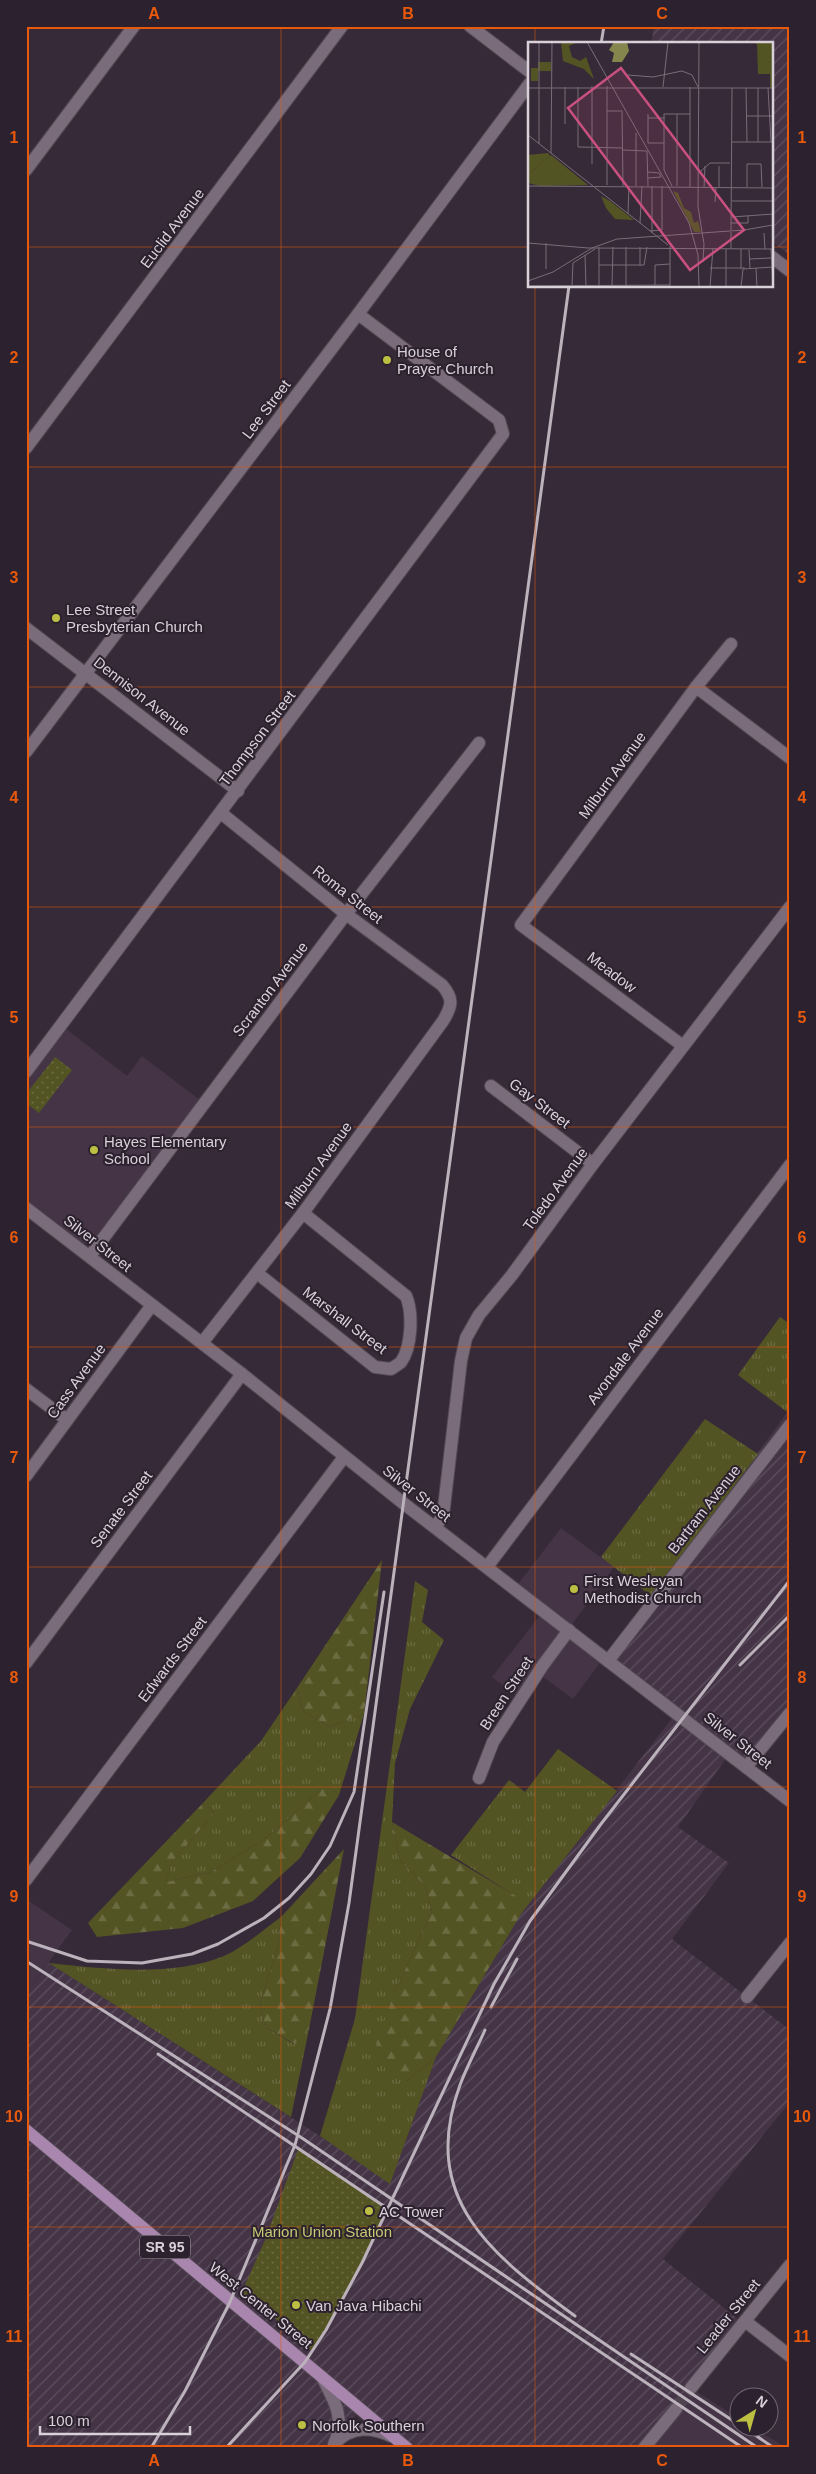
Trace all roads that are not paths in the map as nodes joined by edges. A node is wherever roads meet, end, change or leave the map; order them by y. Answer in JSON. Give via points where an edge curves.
{"nodes":[{"id":1,"x":134,"y":26,"type":"edge"},
{"id":2,"x":342,"y":26,"type":"edge"},
{"id":3,"x":470,"y":26,"type":"edge"},
{"id":4,"x":528,"y":70,"type":"edge"},
{"id":5,"x":528,"y":87,"type":"edge"},
{"id":6,"x":26,"y":170,"type":"edge"},
{"id":7,"x":774,"y":258,"type":"edge"},
{"id":8,"x":790,"y":270,"type":"edge"},
{"id":9,"x":358,"y":314,"type":"junction"},
{"id":10,"x":26,"y":448,"type":"edge"},
{"id":11,"x":26,"y":628,"type":"edge"},
{"id":12,"x":731,"y":644,"type":"dead end"},
{"id":13,"x":86,"y":673,"type":"junction"},
{"id":14,"x":696,"y":687,"type":"junction"},
{"id":15,"x":479,"y":743,"type":"dead end"},
{"id":16,"x":26,"y":752,"type":"edge"},
{"id":17,"x":790,"y":758,"type":"edge"},
{"id":18,"x":238,"y":791,"type":"junction"},
{"id":19,"x":221,"y":813,"type":"junction"},
{"id":20,"x":790,"y":907,"type":"edge"},
{"id":21,"x":346,"y":914,"type":"junction"},
{"id":22,"x":521,"y":925,"type":"joint"},
{"id":23,"x":452,"y":1002,"type":"joint"},
{"id":24,"x":683,"y":1046,"type":"junction"},
{"id":25,"x":26,"y":1072,"type":"edge"},
{"id":26,"x":491,"y":1086,"type":"dead end"},
{"id":27,"x":593,"y":1164,"type":"junction"},
{"id":28,"x":790,"y":1164,"type":"edge"},
{"id":29,"x":26,"y":1208,"type":"edge"},
{"id":30,"x":303,"y":1213,"type":"junction"},
{"id":31,"x":90,"y":1256,"type":"junction"},
{"id":32,"x":257,"y":1273,"type":"junction"},
{"id":33,"x":152,"y":1305,"type":"junction"},
{"id":34,"x":202,"y":1344,"type":"junction"},
{"id":35,"x":242,"y":1374,"type":"junction"},
{"id":36,"x":26,"y":1389,"type":"edge"},
{"id":37,"x":67,"y":1420,"type":"junction"},
{"id":38,"x":790,"y":1425,"type":"edge"},
{"id":39,"x":344,"y":1457,"type":"junction"},
{"id":40,"x":26,"y":1476,"type":"edge"},
{"id":41,"x":435,"y":1527,"type":"junction"},
{"id":42,"x":487,"y":1567,"type":"junction"},
{"id":43,"x":569,"y":1630,"type":"junction"},
{"id":44,"x":608,"y":1661,"type":"junction"},
{"id":45,"x":26,"y":1663,"type":"edge"},
{"id":46,"x":790,"y":1713,"type":"edge"},
{"id":47,"x":746,"y":1768,"type":"junction"},
{"id":48,"x":478,"y":1778,"type":"dead end"},
{"id":49,"x":790,"y":1801,"type":"edge"},
{"id":50,"x":26,"y":1880,"type":"edge"},
{"id":51,"x":790,"y":1943,"type":"edge"},
{"id":52,"x":747,"y":1997,"type":"dead end"},
{"id":53,"x":26,"y":2130,"type":"edge"},
{"id":54,"x":790,"y":2265,"type":"edge"},
{"id":55,"x":745,"y":2321,"type":"junction"},
{"id":56,"x":790,"y":2356,"type":"edge"},
{"id":57,"x":321,"y":2374,"type":"junction"},
{"id":58,"x":692,"y":2388,"type":"tunnel mouth"},
{"id":59,"x":676,"y":2409,"type":"tunnel mouth"},
{"id":60,"x":395,"y":2438,"type":"junction"},
{"id":61,"x":332,"y":2446,"type":"edge"},
{"id":62,"x":407,"y":2448,"type":"edge"},
{"id":63,"x":644,"y":2448,"type":"edge"}],
"edges":[{"from":1,"to":6,"type":"street"},
{"from":2,"to":10,"type":"street","name":"Euclid Avenue"},
{"from":3,"to":4,"type":"street"},
{"from":5,"to":9,"type":"street","name":"Lee Street"},
{"from":7,"to":8,"type":"street"},
{"from":9,"to":13,"type":"street","name":"Lee Street"},
{"from":9,"to":18,"type":"street","name":"Thompson Street","via":[[499,420],[502,434]]},
{"from":11,"to":13,"type":"street","name":"Dennison Avenue"},
{"from":12,"to":14,"type":"street","name":"Milburn Avenue"},
{"from":13,"to":16,"type":"street","name":"Lee Street"},
{"from":13,"to":18,"type":"street","name":"Dennison Avenue"},
{"from":14,"to":17,"type":"street"},
{"from":14,"to":22,"type":"street","name":"Milburn Avenue"},
{"from":15,"to":21,"type":"street","name":"Scranton Avenue"},
{"from":18,"to":19,"type":"street","name":"Thompson Street"},
{"from":19,"to":21,"type":"street","name":"Roma Street"},
{"from":19,"to":25,"type":"street","name":"Thompson Street"},
{"from":20,"to":24,"type":"street","name":"Toledo Avenue"},
{"from":21,"to":23,"type":"street","name":"Roma Street","via":[[442,985]]},
{"from":21,"to":31,"type":"street","name":"Scranton Avenue"},
{"from":22,"to":24,"type":"street","name":"Meadow"},
{"from":23,"to":30,"type":"street","name":"Milburn Avenue","via":[[443,1021]]},
{"from":24,"to":27,"type":"street","name":"Toledo Avenue"},
{"from":26,"to":27,"type":"street","name":"Gay Street"},
{"from":27,"to":41,"type":"street","name":"Toledo Avenue","via":[[479,1315],[466,1338],[443,1516]]},
{"from":28,"to":42,"type":"street","name":"Avondale Avenue"},
{"from":29,"to":31,"type":"street","name":"Silver Street"},
{"from":30,"to":32,"type":"street","name":"Milburn Avenue"},
{"from":30,"to":32,"type":"street","name":"Marshall Street","via":[[406,1296],[411,1309],[408,1340],[401,1362],[391,1369],[375,1367]]},
{"from":31,"to":33,"type":"street","name":"Silver Street"},
{"from":32,"to":34,"type":"street","name":"Milburn Avenue"},
{"from":33,"to":34,"type":"street","name":"Silver Street"},
{"from":33,"to":37,"type":"street","name":"Cass Avenue"},
{"from":34,"to":35,"type":"street","name":"Silver Street"},
{"from":35,"to":39,"type":"street","name":"Silver Street"},
{"from":35,"to":45,"type":"street","name":"Senate Street"},
{"from":36,"to":37,"type":"street"},
{"from":37,"to":40,"type":"street","name":"Cass Avenue"},
{"from":38,"to":44,"type":"street","name":"Bartram Avenue"},
{"from":39,"to":41,"type":"street","name":"Silver Street"},
{"from":39,"to":50,"type":"street","name":"Edwards Street"},
{"from":41,"to":42,"type":"street","name":"Silver Street"},
{"from":42,"to":43,"type":"street","name":"Silver Street"},
{"from":43,"to":44,"type":"street","name":"Silver Street"},
{"from":43,"to":48,"type":"street","name":"Breen Street","via":[[493,1742]]},
{"from":44,"to":47,"type":"street","name":"Silver Street"},
{"from":46,"to":47,"type":"street"},
{"from":47,"to":49,"type":"street","name":"Silver Street"},
{"from":51,"to":52,"type":"street"},
{"from":53,"to":57,"type":"main road","name":"West Center Street","number":"SR 95","via":[[235,2307]]},
{"from":54,"to":55,"type":"street","name":"Leader Street"},
{"from":55,"to":56,"type":"street"},
{"from":55,"to":58,"type":"street","name":"Leader Street"},
{"from":57,"to":60,"type":"main road","name":"West Center Street","number":"SR 95"},
{"from":57,"to":61,"type":"street","via":[[340,2416],[340,2429]]},
{"from":59,"to":63,"type":"street"},
{"from":60,"to":61,"type":"street","via":[[371,2429],[356,2429],[344,2434]]},
{"from":60,"to":62,"type":"main road","name":"West Center Street","number":"SR 95"}]}
